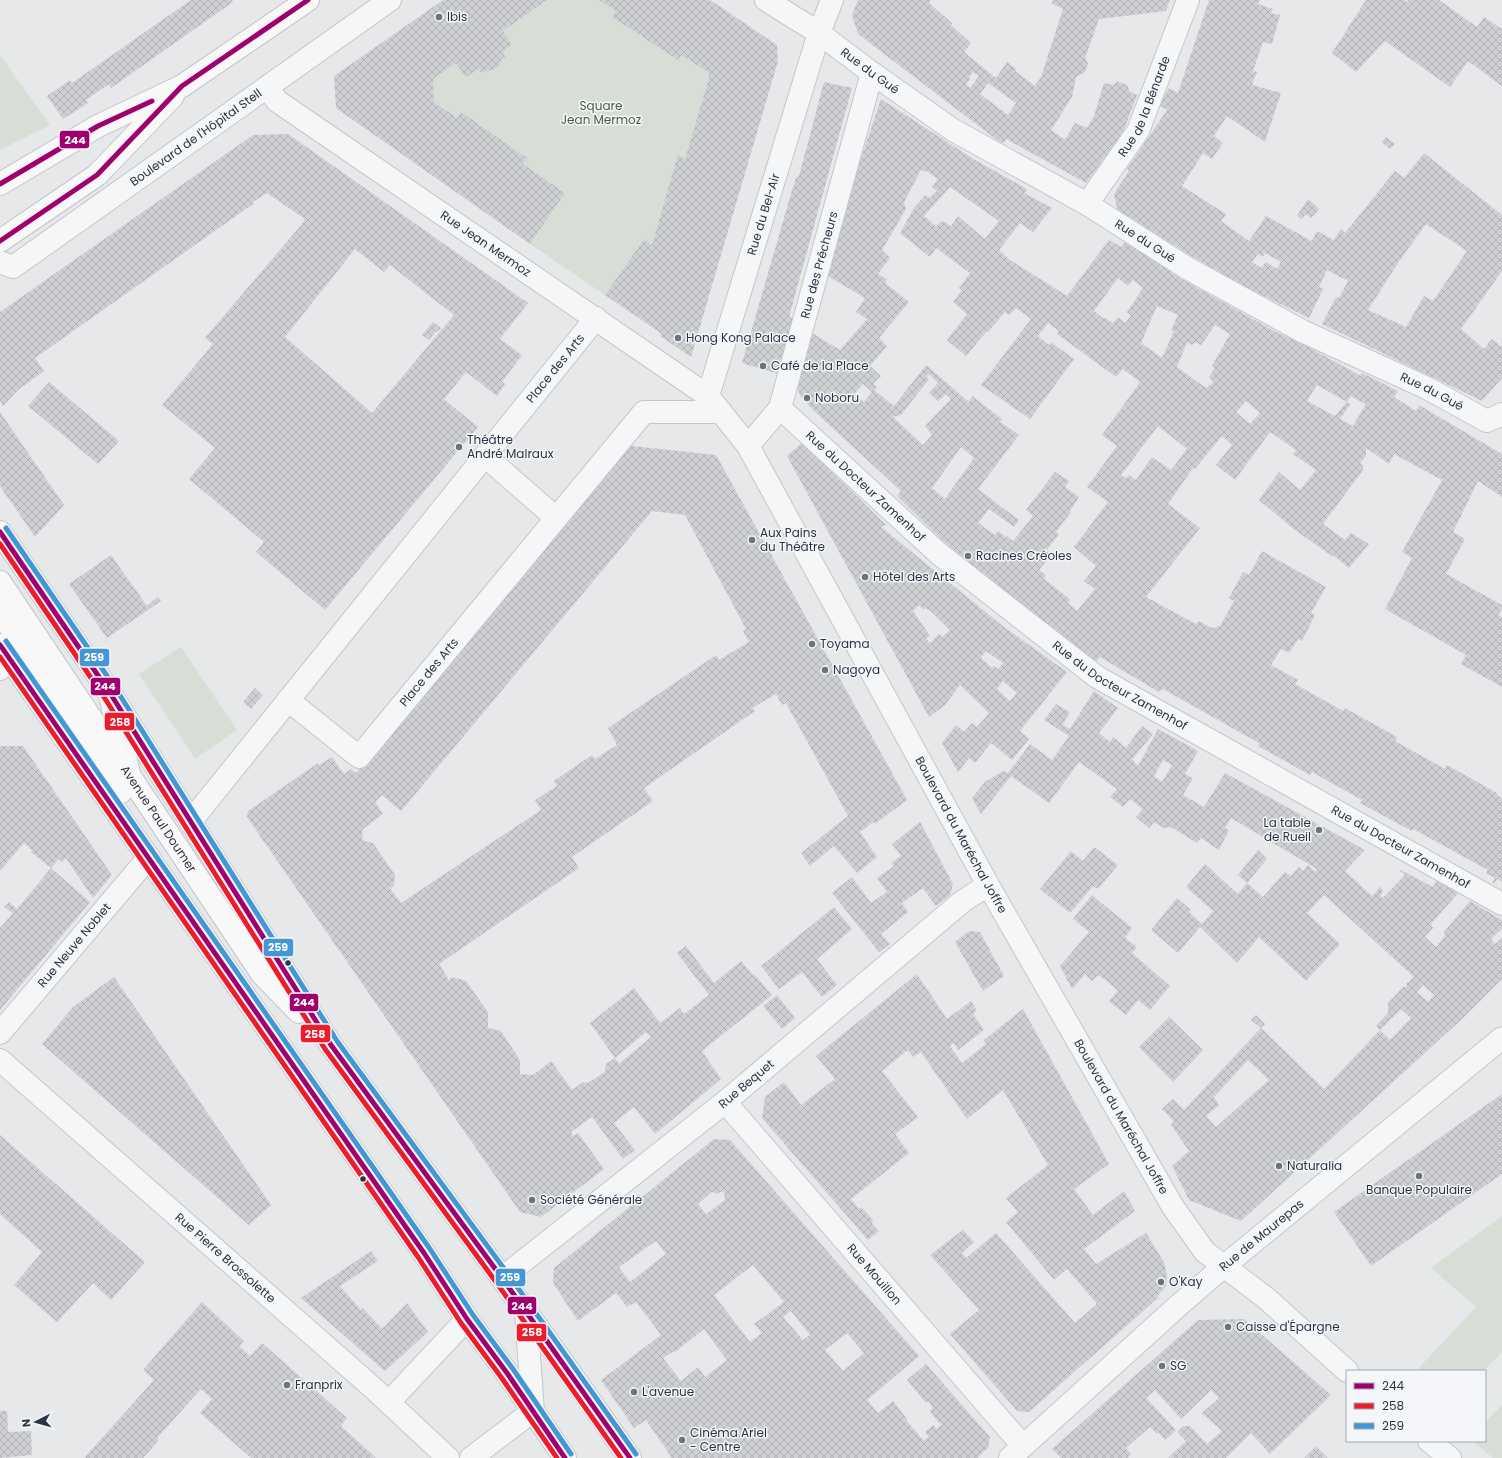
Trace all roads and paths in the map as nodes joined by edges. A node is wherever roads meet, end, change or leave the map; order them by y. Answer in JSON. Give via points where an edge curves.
{"nodes":[{"id":1,"x":308,"y":0,"type":"edge"},
{"id":2,"x":390,"y":0,"type":"edge"},
{"id":3,"x":766,"y":0,"type":"edge"},
{"id":4,"x":832,"y":0,"type":"edge"},
{"id":5,"x":1188,"y":0,"type":"edge"},
{"id":6,"x":819,"y":33,"type":"junction"},
{"id":7,"x":872,"y":73,"type":"junction"},
{"id":8,"x":182,"y":86,"type":"junction"},
{"id":9,"x":267,"y":87,"type":"junction"},
{"id":10,"x":0,"y":184,"type":"edge"},
{"id":11,"x":1087,"y":204,"type":"junction"},
{"id":12,"x":0,"y":241,"type":"edge"},
{"id":13,"x":0,"y":262,"type":"edge"},
{"id":14,"x":596,"y":318,"type":"junction"},
{"id":15,"x":715,"y":404,"type":"junction"},
{"id":16,"x":780,"y":408,"type":"junction"},
{"id":17,"x":1497,"y":422,"type":"edge"},
{"id":18,"x":748,"y":446,"type":"junction"},
{"id":19,"x":485,"y":456,"type":"junction"},
{"id":20,"x":556,"y":518,"type":"junction"},
{"id":21,"x":0,"y":532,"type":"edge"},
{"id":22,"x":0,"y":582,"type":"edge"},
{"id":23,"x":0,"y":612,"type":"edge"},
{"id":24,"x":3,"y":657,"type":"edge"},
{"id":25,"x":110,"y":693,"type":"junction"},
{"id":26,"x":294,"y":694,"type":"junction"},
{"id":27,"x":129,"y":775,"type":"junction"},
{"id":28,"x":191,"y":821,"type":"junction"},
{"id":29,"x":149,"y":857,"type":"junction"},
{"id":30,"x":988,"y":885,"type":"junction"},
{"id":31,"x":1502,"y":904,"type":"edge"},
{"id":32,"x":251,"y":1005,"type":"junction"},
{"id":33,"x":0,"y":1033,"type":"edge"},
{"id":34,"x":1502,"y":1038,"type":"edge"},
{"id":35,"x":331,"y":1045,"type":"junction"},
{"id":36,"x":0,"y":1060,"type":"edge"},
{"id":37,"x":725,"y":1102,"type":"junction"},
{"id":38,"x":1223,"y":1267,"type":"junction"},
{"id":39,"x":502,"y":1278,"type":"junction"},
{"id":40,"x":526,"y":1313,"type":"junction"},
{"id":41,"x":467,"y":1319,"type":"junction"},
{"id":42,"x":1346,"y":1370,"type":"edge"},
{"id":43,"x":389,"y":1402,"type":"junction"},
{"id":44,"x":533,"y":1411,"type":"junction"},
{"id":45,"x":1431,"y":1442,"type":"edge"},
{"id":46,"x":1016,"y":1452,"type":"edge"},
{"id":47,"x":448,"y":1458,"type":"edge"},
{"id":48,"x":471,"y":1458,"type":"edge"},
{"id":49,"x":565,"y":1458,"type":"edge"},
{"id":50,"x":630,"y":1458,"type":"edge"},
{"id":51,"x":1450,"y":1458,"type":"edge"}],
"edges":[{"from":1,"to":8,"type":"main road"},
{"from":2,"to":9,"type":"street","name":"Boulevard de l'Hôpital Stell"},
{"from":3,"to":6,"type":"street","name":"Rue du Gué"},
{"from":4,"to":6,"type":"street","name":"Rue du Bel-Air"},
{"from":5,"to":11,"type":"street","name":"Rue de la Bénarde","via":[[1138,131]]},
{"from":6,"to":7,"type":"street","name":"Rue du Gué"},
{"from":6,"to":15,"type":"street","name":"Rue du Bel-Air"},
{"from":7,"to":11,"type":"street","name":"Rue du Gué","via":[[953,130]]},
{"from":7,"to":16,"type":"street","name":"Rue des Prêcheurs"},
{"from":8,"to":10,"type":"main road","via":[[98,126]]},
{"from":8,"to":12,"type":"main road","via":[[97,175]]},
{"from":9,"to":13,"type":"street","name":"Boulevard de l'Hôpital Stell","via":[[13,267]]},
{"from":9,"to":14,"type":"street","name":"Rue Jean Mermoz","via":[[277,101]]},
{"from":11,"to":17,"type":"street","name":"Rue du Gué","via":[[1187,268],[1302,332]]},
{"from":14,"to":15,"type":"street","name":"Rue Jean Mermoz"},
{"from":14,"to":19,"type":"street","name":"Place des Arts"},
{"from":15,"to":18,"type":"street","name":"Boulevard du Maréchal Joffre"},
{"from":15,"to":20,"type":"street","name":"Place des Arts","via":[[644,412]]},
{"from":16,"to":18,"type":"street","name":"Rue des Prêcheurs"},
{"from":16,"to":31,"type":"street","name":"Rue du Docteur Zamenhof","via":[[938,553],[1097,677]]},
{"from":18,"to":30,"type":"street","name":"Boulevard du Maréchal Joffre"},
{"from":19,"to":20,"type":"street"},
{"from":19,"to":26,"type":"street","name":"Place des Arts"},
{"from":20,"to":26,"type":"street","name":"Place des Arts","via":[[358,757]]},
{"from":21,"to":25,"type":"main road","name":"Avenue Paul Doumer"},
{"from":22,"to":27,"type":"main road","name":"Avenue Paul Doumer"},
{"from":23,"to":32,"type":"main road","name":"Avenue Paul Doumer","via":[[209,922]]},
{"from":24,"to":29,"type":"main road","name":"Avenue Paul Doumer"},
{"from":25,"to":27,"type":"street"},
{"from":25,"to":28,"type":"main road","name":"Avenue Paul Doumer"},
{"from":26,"to":28,"type":"street","name":"Place des Arts"},
{"from":27,"to":35,"type":"main road","name":"Avenue Paul Doumer","via":[[262,974]]},
{"from":28,"to":35,"type":"main road","name":"Avenue Paul Doumer"},
{"from":29,"to":32,"type":"main road","name":"Avenue Paul Doumer"},
{"from":29,"to":33,"type":"street","name":"Rue Neuve Noblet"},
{"from":30,"to":37,"type":"street","name":"Rue Bequet","via":[[963,901]]},
{"from":30,"to":38,"type":"street","name":"Boulevard du Maréchal Joffre","via":[[1173,1207],[1205,1252]]},
{"from":32,"to":41,"type":"main road","name":"Avenue Paul Doumer"},
{"from":34,"to":38,"type":"street","name":"Rue de Maurepas"},
{"from":35,"to":39,"type":"main road","name":"Avenue Paul Doumer"},
{"from":36,"to":43,"type":"street","name":"Rue Pierre Brossolette"},
{"from":37,"to":39,"type":"street","name":"Rue Bequet"},
{"from":37,"to":46,"type":"street","name":"Rue Mouillon"},
{"from":38,"to":42,"type":"street","name":"Boulevard du Maréchal Joffre","via":[[1266,1298]]},
{"from":38,"to":46,"type":"street","name":"Rue de Maurepas"},
{"from":39,"to":40,"type":"main road","name":"Avenue Paul Doumer"},
{"from":40,"to":44,"type":"street"},
{"from":40,"to":50,"type":"main road","name":"Avenue Paul Doumer"},
{"from":41,"to":43,"type":"street"},
{"from":41,"to":44,"type":"main road","name":"Avenue Paul Doumer"},
{"from":43,"to":47,"type":"street","name":"Rue Pierre Brossolette"},
{"from":44,"to":48,"type":"street"},
{"from":44,"to":49,"type":"main road","name":"Avenue Paul Doumer"},
{"from":45,"to":51,"type":"street"}]}
